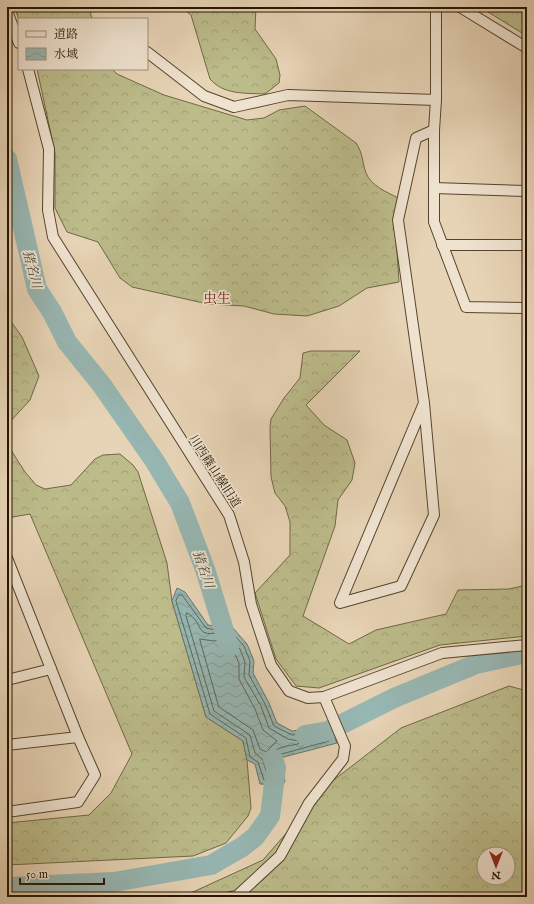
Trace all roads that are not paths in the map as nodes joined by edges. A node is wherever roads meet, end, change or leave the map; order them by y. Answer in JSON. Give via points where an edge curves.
{"nodes":[{"id":1,"x":436,"y":7,"type":"edge"},
{"id":2,"x":460,"y":7,"type":"edge"},
{"id":3,"x":7,"y":11,"type":"edge"},
{"id":4,"x":18,"y":40,"type":"edge"},
{"id":5,"x":527,"y":48,"type":"edge"},
{"id":6,"x":148,"y":53,"type":"edge"},
{"id":7,"x":28,"y":70,"type":"edge"},
{"id":8,"x":436,"y":100,"type":"junction"},
{"id":9,"x":434,"y":130,"type":"junction"},
{"id":10,"x":434,"y":188,"type":"junction"},
{"id":11,"x":527,"y":191,"type":"edge"},
{"id":12,"x":442,"y":245,"type":"junction"},
{"id":13,"x":527,"y":245,"type":"edge"},
{"id":14,"x":527,"y":308,"type":"edge"},
{"id":15,"x":424,"y":403,"type":"junction"},
{"id":16,"x":7,"y":558,"type":"edge"},
{"id":17,"x":527,"y":645,"type":"edge"},
{"id":18,"x":51,"y":670,"type":"junction"},
{"id":19,"x":7,"y":680,"type":"edge"},
{"id":20,"x":326,"y":702,"type":"junction"},
{"id":21,"x":78,"y":737,"type":"junction"},
{"id":22,"x":7,"y":745,"type":"edge"},
{"id":23,"x":7,"y":812,"type":"edge"},
{"id":24,"x":231,"y":897,"type":"edge"}],
"edges":[{"from":1,"to":8,"type":"street"},
{"from":2,"to":5,"type":"street"},
{"from":3,"to":4,"type":"street"},
{"from":6,"to":8,"type":"street","via":[[204,96],[234,107],[288,95]]},
{"from":7,"to":20,"type":"street","name":"川西篠山線旧道","via":[[49,149],[48,210],[53,237],[229,515],[244,562],[251,604],[271,665],[289,691]]},
{"from":8,"to":9,"type":"street"},
{"from":9,"to":10,"type":"street"},
{"from":9,"to":15,"type":"street","via":[[416,138],[398,220]]},
{"from":10,"to":11,"type":"street"},
{"from":10,"to":12,"type":"street","via":[[434,222]]},
{"from":12,"to":13,"type":"street"},
{"from":12,"to":14,"type":"street","via":[[466,307]]},
{"from":15,"to":15,"type":"street","via":[[434,515],[401,586],[340,603]]},
{"from":16,"to":18,"type":"street"},
{"from":17,"to":20,"type":"street","name":"川西篠山線旧道","via":[[442,653]]},
{"from":18,"to":19,"type":"street"},
{"from":18,"to":21,"type":"street"},
{"from":20,"to":24,"type":"street","via":[[345,746],[343,759],[309,802],[280,856],[237,896]]},
{"from":21,"to":22,"type":"street"},
{"from":21,"to":23,"type":"street","via":[[95,775],[78,802]]}]}
